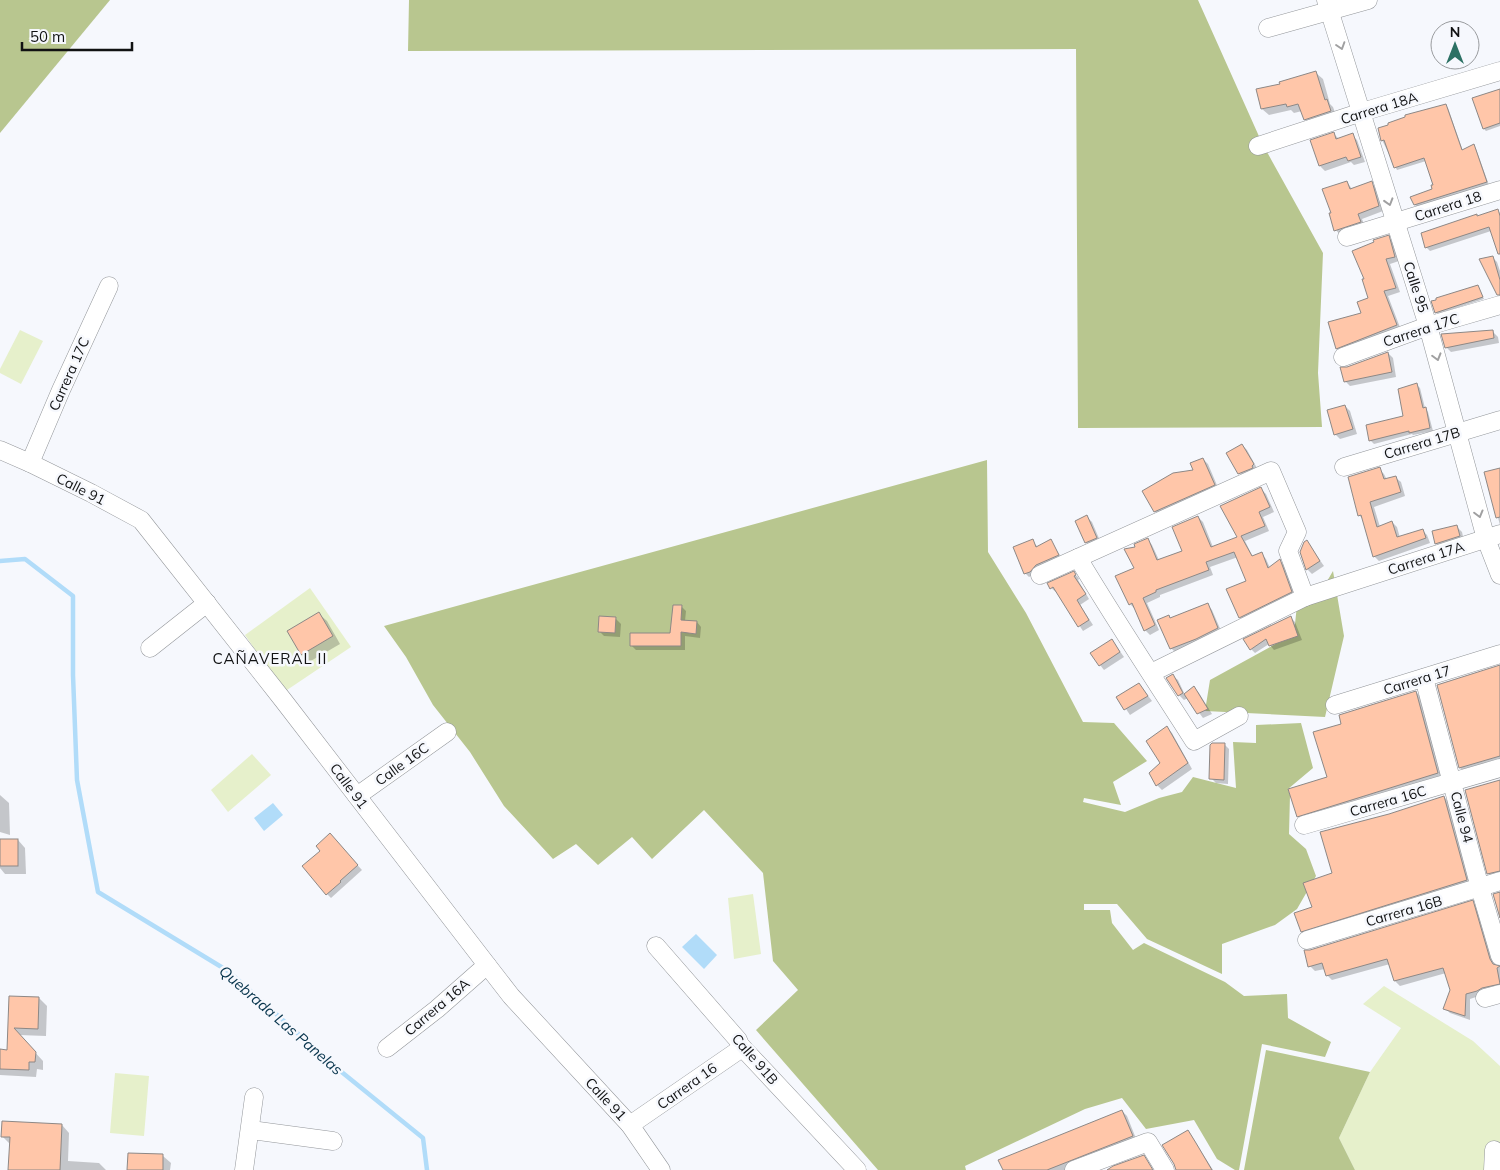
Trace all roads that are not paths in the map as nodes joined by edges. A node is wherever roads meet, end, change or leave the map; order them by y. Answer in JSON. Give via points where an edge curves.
{"nodes":[{"id":1,"x":1368,"y":0,"type":"edge"},
{"id":2,"x":1328,"y":6,"type":"edge"},
{"id":3,"x":1268,"y":28,"type":"dead end"},
{"id":4,"x":1500,"y":72,"type":"edge"},
{"id":5,"x":1362,"y":112,"type":"junction"},
{"id":6,"x":1258,"y":146,"type":"dead end"},
{"id":7,"x":1500,"y":190,"type":"edge"},
{"id":8,"x":1396,"y":223,"type":"junction"},
{"id":9,"x":1347,"y":237,"type":"dead end"},
{"id":10,"x":109,"y":286,"type":"dead end"},
{"id":11,"x":1500,"y":304,"type":"edge"},
{"id":12,"x":1428,"y":326,"type":"junction"},
{"id":13,"x":1344,"y":357,"type":"dead end"},
{"id":14,"x":1500,"y":420,"type":"edge"},
{"id":15,"x":1458,"y":433,"type":"junction"},
{"id":16,"x":0,"y":450,"type":"edge"},
{"id":17,"x":30,"y":463,"type":"junction"},
{"id":18,"x":1344,"y":467,"type":"dead end"},
{"id":19,"x":1493,"y":537,"type":"edge"},
{"id":20,"x":1078,"y":558,"type":"junction"},
{"id":21,"x":1040,"y":575,"type":"dead end"},
{"id":22,"x":1500,"y":575,"type":"edge"},
{"id":23,"x":1305,"y":597,"type":"junction"},
{"id":24,"x":207,"y":603,"type":"junction"},
{"id":25,"x":150,"y":648,"type":"dead end"},
{"id":26,"x":1500,"y":654,"type":"edge"},
{"id":27,"x":1151,"y":673,"type":"junction"},
{"id":28,"x":1424,"y":678,"type":"junction"},
{"id":29,"x":1335,"y":705,"type":"dead end"},
{"id":30,"x":1239,"y":716,"type":"dead end"},
{"id":31,"x":447,"y":732,"type":"dead end"},
{"id":32,"x":1500,"y":768,"type":"edge"},
{"id":33,"x":1452,"y":782,"type":"junction"},
{"id":34,"x":357,"y":796,"type":"junction"},
{"id":35,"x":1304,"y":825,"type":"dead end"},
{"id":36,"x":1500,"y":881,"type":"edge"},
{"id":37,"x":1480,"y":888,"type":"junction"},
{"id":38,"x":1307,"y":940,"type":"dead end"},
{"id":39,"x":656,"y":946,"type":"dead end"},
{"id":40,"x":1500,"y":956,"type":"edge"},
{"id":41,"x":487,"y":965,"type":"junction"},
{"id":42,"x":740,"y":1045,"type":"junction"},
{"id":43,"x":388,"y":1048,"type":"dead end"},
{"id":44,"x":254,"y":1097,"type":"dead end"},
{"id":45,"x":630,"y":1126,"type":"junction"},
{"id":46,"x":251,"y":1130,"type":"junction"},
{"id":47,"x":333,"y":1141,"type":"dead end"},
{"id":48,"x":1494,"y":1150,"type":"dead end"},
{"id":49,"x":1079,"y":1169,"type":"edge"},
{"id":50,"x":244,"y":1170,"type":"edge"},
{"id":51,"x":661,"y":1170,"type":"edge"},
{"id":52,"x":857,"y":1170,"type":"edge"},
{"id":53,"x":1165,"y":1170,"type":"edge"},
{"id":54,"x":1493,"y":1170,"type":"edge"}],
"edges":[{"from":1,"to":2,"type":"street"},
{"from":2,"to":3,"type":"street"},
{"from":2,"to":5,"type":"street","name":"Calle 95","one_way":true},
{"from":4,"to":5,"type":"street","name":"Carrera 18A"},
{"from":5,"to":6,"type":"street","name":"Carrera 18A"},
{"from":5,"to":8,"type":"street","name":"Calle 95","one_way":true},
{"from":7,"to":8,"type":"street","name":"Carrera 18"},
{"from":8,"to":9,"type":"street","name":"Carrera 18"},
{"from":8,"to":12,"type":"street","name":"Calle 95"},
{"from":10,"to":17,"type":"street","name":"Carrera 17C"},
{"from":11,"to":12,"type":"street","name":"Carrera 17C"},
{"from":12,"to":13,"type":"street","name":"Carrera 17C"},
{"from":12,"to":15,"type":"street","name":"Calle 95","one_way":true},
{"from":14,"to":15,"type":"street","name":"Carrera 17B"},
{"from":15,"to":18,"type":"street","name":"Carrera 17B"},
{"from":15,"to":19,"type":"street","name":"Calle 95","one_way":true},
{"from":16,"to":17,"type":"street","name":"Calle 91"},
{"from":17,"to":24,"type":"street","name":"Calle 91","via":[[141,520]]},
{"from":19,"to":22,"type":"street","name":"Calle 95"},
{"from":19,"to":23,"type":"street","name":"Carrera 17A"},
{"from":20,"to":21,"type":"street"},
{"from":20,"to":23,"type":"street","via":[[1271,471],[1296,532],[1288,551]]},
{"from":20,"to":27,"type":"street"},
{"from":23,"to":27,"type":"street","name":"Carrera 17A"},
{"from":24,"to":25,"type":"street"},
{"from":24,"to":34,"type":"street","name":"Calle 91"},
{"from":26,"to":28,"type":"street","name":"Carrera 17"},
{"from":27,"to":30,"type":"street","via":[[1194,741]]},
{"from":28,"to":29,"type":"street","name":"Carrera 17"},
{"from":28,"to":33,"type":"street","name":"Calle 94"},
{"from":31,"to":34,"type":"street","name":"Calle 16C"},
{"from":32,"to":33,"type":"street","name":"Carrera 16C"},
{"from":33,"to":35,"type":"street","name":"Carrera 16C"},
{"from":33,"to":37,"type":"street","name":"Calle 94"},
{"from":34,"to":41,"type":"street","name":"Calle 91"},
{"from":36,"to":37,"type":"street","name":"Carrera 16B"},
{"from":37,"to":38,"type":"street","name":"Carrera 16B"},
{"from":37,"to":40,"type":"street","name":"Calle 94"},
{"from":39,"to":42,"type":"street","name":"Calle 91B"},
{"from":41,"to":43,"type":"street","name":"Carrera 16A"},
{"from":41,"to":45,"type":"street","name":"Calle 91","via":[[511,996]]},
{"from":42,"to":45,"type":"street","name":"Carrera 16","via":[[739,1050]]},
{"from":42,"to":52,"type":"street","name":"Calle 91B"},
{"from":44,"to":46,"type":"street"},
{"from":45,"to":51,"type":"street","name":"Calle 91"},
{"from":46,"to":47,"type":"street"},
{"from":46,"to":50,"type":"street"},
{"from":48,"to":54,"type":"street"},
{"from":49,"to":53,"type":"street","via":[[1148,1142]]}]}
